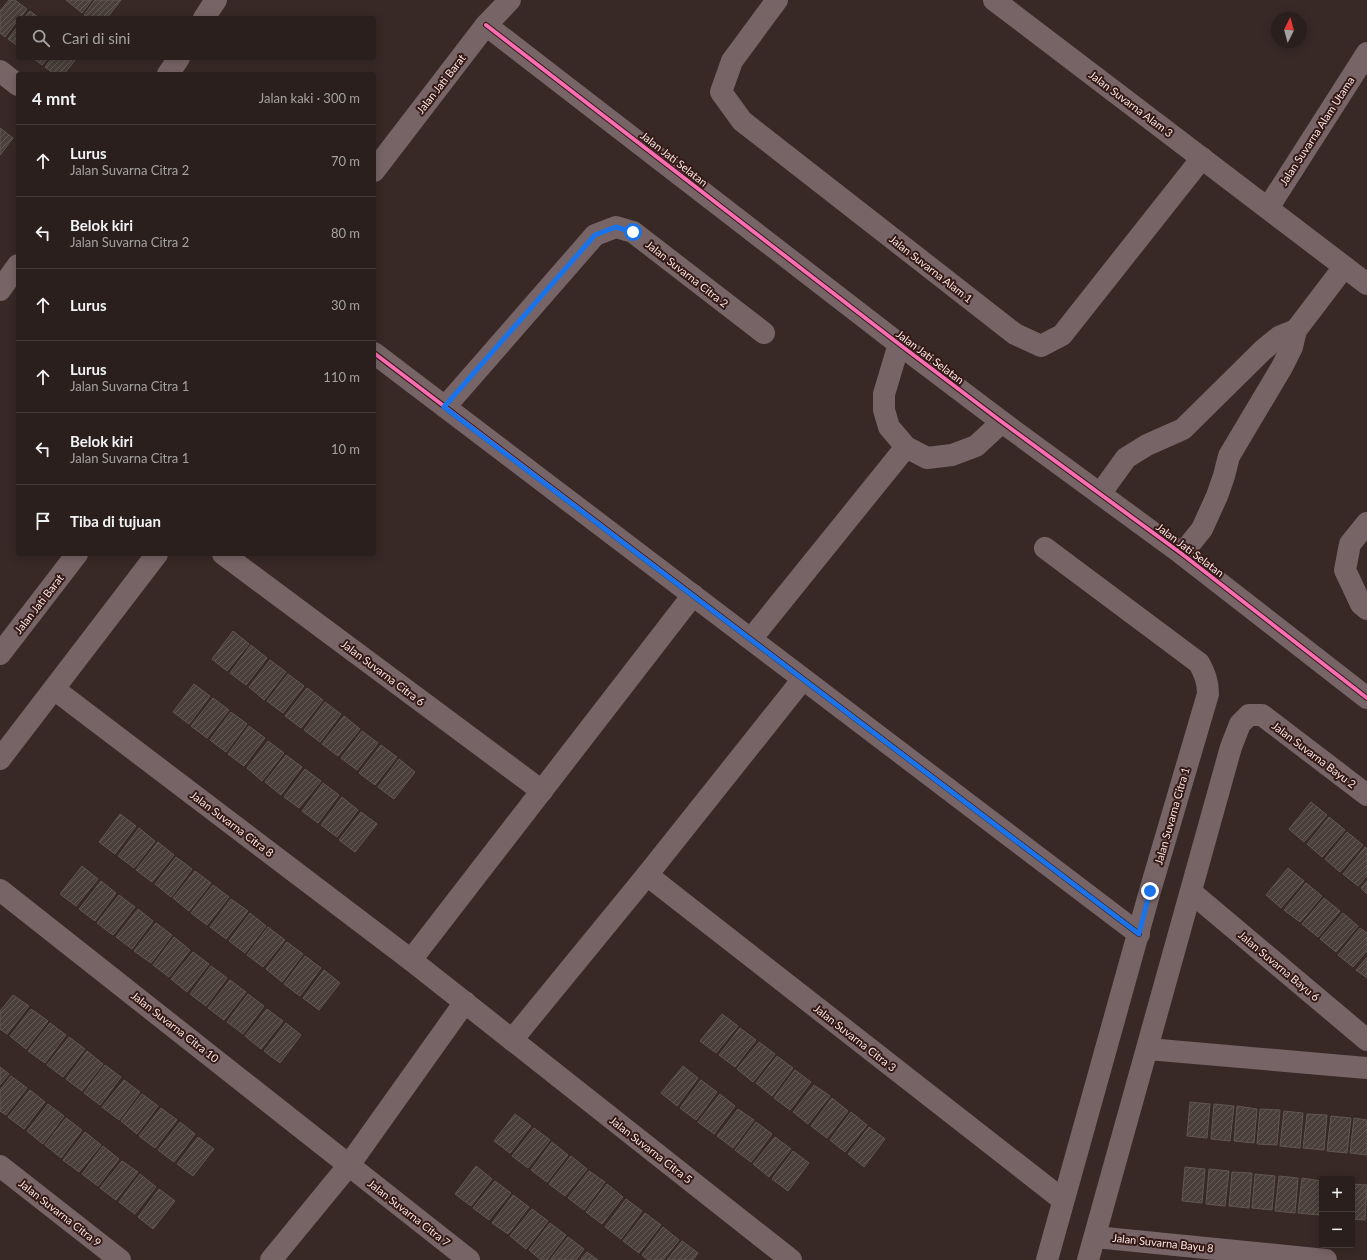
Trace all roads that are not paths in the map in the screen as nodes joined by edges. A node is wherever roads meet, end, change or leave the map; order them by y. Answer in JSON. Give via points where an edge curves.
{"nodes":[{"id":1,"x":510,"y":0,"type":"edge"},
{"id":2,"x":777,"y":0,"type":"edge"},
{"id":3,"x":994,"y":0,"type":"edge"},
{"id":4,"x":486,"y":25,"type":"junction"},
{"id":5,"x":1367,"y":53,"type":"edge"},
{"id":6,"x":177,"y":60,"type":"edge"},
{"id":7,"x":0,"y":71,"type":"edge"},
{"id":8,"x":169,"y":72,"type":"edge"},
{"id":9,"x":16,"y":83,"type":"edge"},
{"id":10,"x":1202,"y":158,"type":"junction"},
{"id":11,"x":376,"y":168,"type":"edge"},
{"id":12,"x":1268,"y":208,"type":"junction"},
{"id":13,"x":16,"y":267,"type":"edge"},
{"id":14,"x":1344,"y":267,"type":"junction"},
{"id":15,"x":1367,"y":284,"type":"edge"},
{"id":16,"x":0,"y":290,"type":"edge"},
{"id":17,"x":1296,"y":330,"type":"junction"},
{"id":18,"x":764,"y":333,"type":"dead end"},
{"id":19,"x":899,"y":344,"type":"junction"},
{"id":20,"x":376,"y":355,"type":"edge"},
{"id":21,"x":444,"y":407,"type":"junction"},
{"id":22,"x":1002,"y":422,"type":"junction"},
{"id":23,"x":906,"y":447,"type":"junction"},
{"id":24,"x":1100,"y":494,"type":"junction"},
{"id":25,"x":1367,"y":523,"type":"edge"},
{"id":26,"x":1045,"y":548,"type":"dead end"},
{"id":27,"x":1182,"y":554,"type":"junction"},
{"id":28,"x":76,"y":556,"type":"edge"},
{"id":29,"x":155,"y":556,"type":"edge"},
{"id":30,"x":226,"y":556,"type":"edge"},
{"id":31,"x":693,"y":595,"type":"junction"},
{"id":32,"x":1367,"y":609,"type":"edge"},
{"id":33,"x":751,"y":639,"type":"junction"},
{"id":34,"x":0,"y":654,"type":"edge"},
{"id":35,"x":803,"y":679,"type":"junction"},
{"id":36,"x":54,"y":689,"type":"junction"},
{"id":37,"x":1367,"y":698,"type":"edge"},
{"id":38,"x":0,"y":759,"type":"edge"},
{"id":39,"x":542,"y":791,"type":"junction"},
{"id":40,"x":1367,"y":795,"type":"edge"},
{"id":41,"x":647,"y":875,"type":"junction"},
{"id":42,"x":0,"y":890,"type":"edge"},
{"id":43,"x":1191,"y":892,"type":"junction"},
{"id":44,"x":1139,"y":934,"type":"junction"},
{"id":45,"x":411,"y":960,"type":"junction"},
{"id":46,"x":465,"y":1002,"type":"junction"},
{"id":47,"x":512,"y":1040,"type":"junction"},
{"id":48,"x":1367,"y":1040,"type":"edge"},
{"id":49,"x":1148,"y":1049,"type":"junction"},
{"id":50,"x":1367,"y":1068,"type":"edge"},
{"id":51,"x":349,"y":1165,"type":"junction"},
{"id":52,"x":0,"y":1166,"type":"edge"},
{"id":53,"x":1063,"y":1200,"type":"junction"},
{"id":54,"x":1095,"y":1237,"type":"junction"},
{"id":55,"x":120,"y":1260,"type":"edge"},
{"id":56,"x":271,"y":1260,"type":"edge"},
{"id":57,"x":469,"y":1260,"type":"edge"},
{"id":58,"x":791,"y":1260,"type":"edge"},
{"id":59,"x":1047,"y":1260,"type":"edge"},
{"id":60,"x":1088,"y":1260,"type":"edge"},
{"id":61,"x":1326,"y":1260,"type":"edge"}],
"edges":[{"from":1,"to":4,"type":"street","name":"Jalan Jati Barat"},
{"from":2,"to":10,"type":"street","name":"Jalan Suvarna Alam 1","via":[[732,61],[721,92],[742,121],[1015,334],[1041,346],[1062,334]]},
{"from":3,"to":10,"type":"street","name":"Jalan Suvarna Alam 3"},
{"from":4,"to":11,"type":"street","name":"Jalan Jati Barat"},
{"from":4,"to":19,"type":"street","name":"Jalan Jati Selatan"},
{"from":5,"to":12,"type":"street","name":"Jalan Suvarna Alam Utama"},
{"from":6,"to":8,"type":"street"},
{"from":7,"to":9,"type":"street"},
{"from":10,"to":12,"type":"street","name":"Jalan Suvarna Alam 3"},
{"from":12,"to":14,"type":"street","name":"Jalan Suvarna Alam 3"},
{"from":13,"to":16,"type":"street"},
{"from":14,"to":15,"type":"street","name":"Jalan Suvarna Alam 3"},
{"from":14,"to":17,"type":"street"},
{"from":17,"to":24,"type":"street","via":[[1279,337],[1263,350],[1183,429],[1147,445],[1126,458]]},
{"from":17,"to":27,"type":"street","via":[[1292,347],[1282,367],[1229,456],[1217,496],[1202,530]]},
{"from":18,"to":21,"type":"street","name":"Jalan Suvarna Citra 2","via":[[633,232],[616,227],[595,235]]},
{"from":19,"to":22,"type":"street","name":"Jalan Jati Selatan"},
{"from":19,"to":23,"type":"street","via":[[884,394],[884,410],[888,427]]},
{"from":20,"to":21,"type":"street"},
{"from":21,"to":31,"type":"street"},
{"from":22,"to":23,"type":"street","via":[[976,446],[952,455],[927,458]]},
{"from":22,"to":24,"type":"street","name":"Jalan Jati Selatan"},
{"from":23,"to":33,"type":"street"},
{"from":24,"to":27,"type":"street","name":"Jalan Jati Selatan"},
{"from":25,"to":32,"type":"street","via":[[1350,544],[1345,570],[1361,604]]},
{"from":26,"to":44,"type":"street","name":"Jalan Suvarna Citra 1","via":[[1199,663],[1208,684],[1208,694]]},
{"from":27,"to":37,"type":"street","name":"Jalan Jati Selatan"},
{"from":28,"to":34,"type":"street","name":"Jalan Jati Barat"},
{"from":29,"to":36,"type":"street"},
{"from":30,"to":39,"type":"street","name":"Jalan Suvarna Citra 6"},
{"from":31,"to":33,"type":"street"},
{"from":31,"to":39,"type":"street"},
{"from":33,"to":35,"type":"street"},
{"from":35,"to":41,"type":"street"},
{"from":35,"to":44,"type":"street"},
{"from":36,"to":38,"type":"street"},
{"from":36,"to":45,"type":"street","name":"Jalan Suvarna Citra 8"},
{"from":39,"to":45,"type":"street"},
{"from":40,"to":43,"type":"street","name":"Jalan Suvarna Bayu 2","via":[[1262,715],[1249,715],[1240,724],[1231,746]]},
{"from":41,"to":47,"type":"street"},
{"from":41,"to":53,"type":"street","name":"Jalan Suvarna Citra 3"},
{"from":42,"to":51,"type":"street","name":"Jalan Suvarna Citra 10"},
{"from":43,"to":48,"type":"street","name":"Jalan Suvarna Bayu 6"},
{"from":43,"to":49,"type":"street"},
{"from":44,"to":53,"type":"street","name":"Jalan Suvarna Citra 1"},
{"from":45,"to":46,"type":"street","name":"Jalan Suvarna Citra 8"},
{"from":46,"to":47,"type":"street","name":"Jalan Suvarna Citra 5"},
{"from":46,"to":51,"type":"street"},
{"from":47,"to":58,"type":"street","name":"Jalan Suvarna Citra 5"},
{"from":49,"to":50,"type":"street"},
{"from":49,"to":54,"type":"street"},
{"from":51,"to":56,"type":"street"},
{"from":51,"to":57,"type":"street","name":"Jalan Suvarna Citra 7"},
{"from":52,"to":55,"type":"street","name":"Jalan Suvarna Citra 9"},
{"from":53,"to":59,"type":"street","name":"Jalan Suvarna Citra 1"},
{"from":54,"to":60,"type":"street"},
{"from":54,"to":61,"type":"street","name":"Jalan Suvarna Bayu 8"}]}
